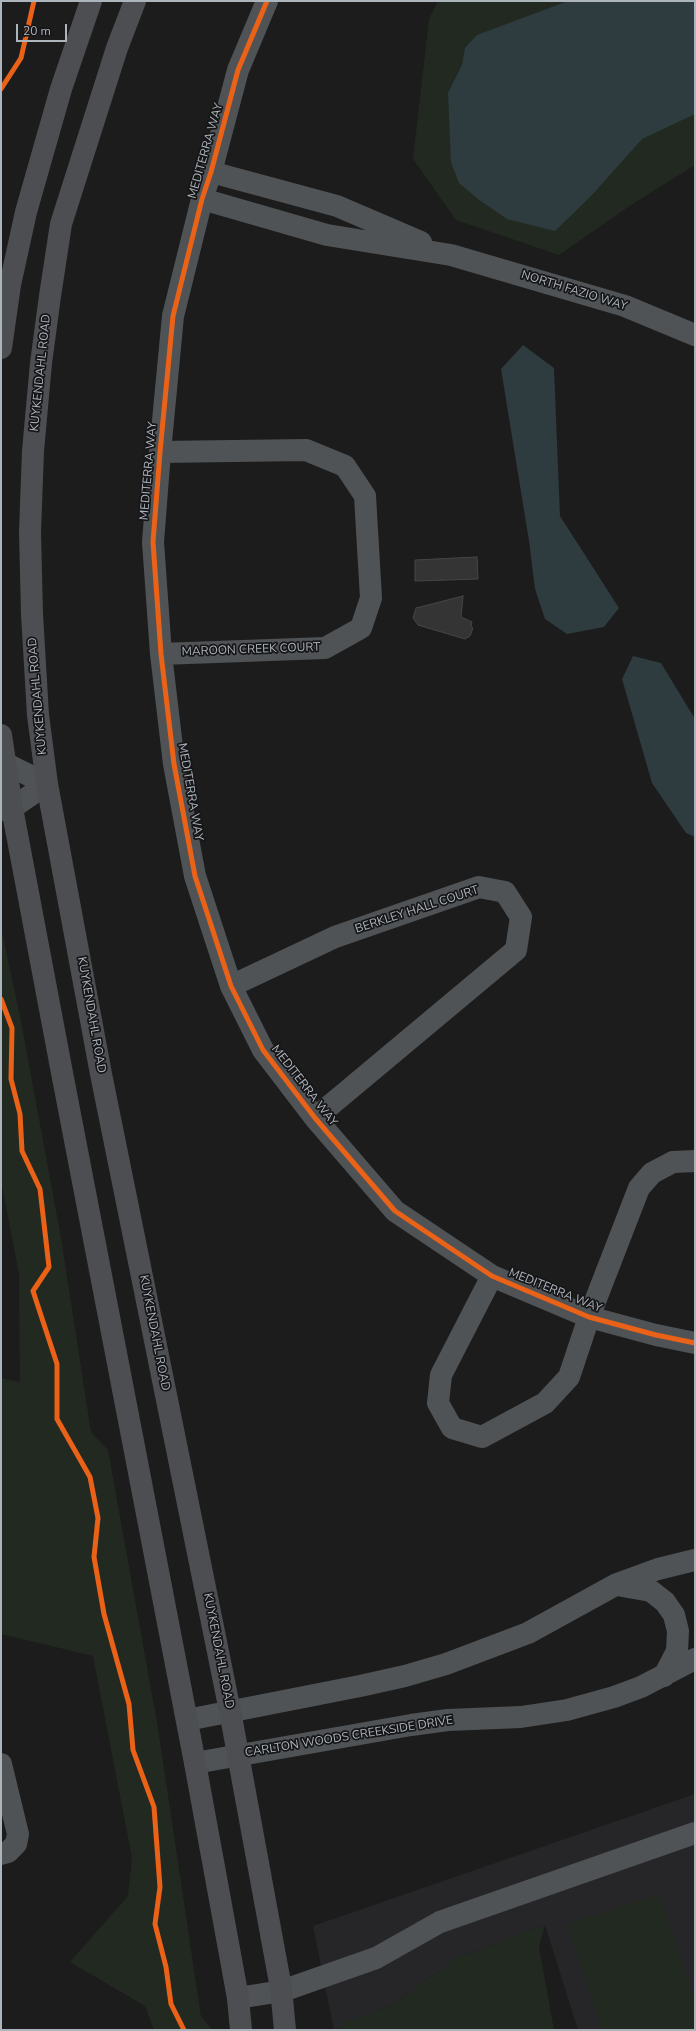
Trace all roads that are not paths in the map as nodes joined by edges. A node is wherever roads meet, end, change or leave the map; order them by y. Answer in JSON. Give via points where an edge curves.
{"nodes":[{"id":1,"x":91,"y":1,"type":"edge"},
{"id":2,"x":135,"y":1,"type":"edge"},
{"id":3,"x":267,"y":1,"type":"edge"},
{"id":4,"x":212,"y":172,"type":"junction"},
{"id":5,"x":202,"y":199,"type":"junction"},
{"id":6,"x":451,"y":255,"type":"junction"},
{"id":7,"x":695,"y":335,"type":"edge"},
{"id":8,"x":1,"y":348,"type":"edge"},
{"id":9,"x":160,"y":452,"type":"junction"},
{"id":10,"x":161,"y":654,"type":"junction"},
{"id":11,"x":1,"y":735,"type":"edge"},
{"id":12,"x":3,"y":764,"type":"edge"},
{"id":13,"x":47,"y":784,"type":"junction"},
{"id":14,"x":7,"y":809,"type":"edge"},
{"id":15,"x":231,"y":986,"type":"junction"},
{"id":16,"x":315,"y":1118,"type":"junction"},
{"id":17,"x":695,"y":1161,"type":"edge"},
{"id":18,"x":492,"y":1276,"type":"junction"},
{"id":19,"x":589,"y":1317,"type":"junction"},
{"id":20,"x":695,"y":1343,"type":"edge"},
{"id":21,"x":695,"y":1560,"type":"edge"},
{"id":22,"x":616,"y":1584,"type":"junction"},
{"id":23,"x":695,"y":1659,"type":"edge"},
{"id":24,"x":664,"y":1676,"type":"junction"},
{"id":25,"x":230,"y":1711,"type":"junction"},
{"id":26,"x":187,"y":1720,"type":"junction"},
{"id":27,"x":238,"y":1755,"type":"junction"},
{"id":28,"x":195,"y":1763,"type":"junction"},
{"id":29,"x":1,"y":1764,"type":"edge"},
{"id":30,"x":695,"y":1833,"type":"edge"},
{"id":31,"x":1,"y":1854,"type":"edge"},
{"id":32,"x":282,"y":1991,"type":"junction"},
{"id":33,"x":238,"y":1998,"type":"junction"},
{"id":34,"x":241,"y":2030,"type":"edge"},
{"id":35,"x":285,"y":2030,"type":"edge"}],
"edges":[{"from":1,"to":8,"type":"main road","via":[[61,89],[26,212],[10,285]]},
{"from":2,"to":13,"type":"main road","name":"KUYKENDAHL ROAD","via":[[117,48],[61,224],[41,363],[32,451],[30,539],[38,715]]},
{"from":3,"to":4,"type":"street","name":"MEDITERRA WAY","via":[[238,70]]},
{"from":4,"to":5,"type":"street","name":"MEDITERRA WAY"},
{"from":4,"to":6,"type":"street","name":"NORTH FAZIO WAY","via":[[337,206]]},
{"from":5,"to":6,"type":"street","name":"NORTH FAZIO WAY","via":[[328,235]]},
{"from":5,"to":9,"type":"street","name":"MEDITERRA WAY","via":[[173,316]]},
{"from":6,"to":7,"type":"street","name":"NORTH FAZIO WAY","via":[[625,306]]},
{"from":9,"to":10,"type":"street","name":"MEDITERRA WAY","via":[[153,542]]},
{"from":9,"to":10,"type":"street","name":"MAROON CREEK COURT","via":[[306,450],[345,466],[365,496],[371,598],[361,628],[325,648]]},
{"from":10,"to":15,"type":"street","name":"MEDITERRA WAY","via":[[174,764],[195,876]]},
{"from":11,"to":12,"type":"main road"},
{"from":12,"to":13,"type":"street"},
{"from":12,"to":14,"type":"main road"},
{"from":13,"to":14,"type":"street"},
{"from":13,"to":25,"type":"main road","name":"KUYKENDAHL ROAD","via":[[103,1082]]},
{"from":14,"to":26,"type":"main road"},
{"from":15,"to":16,"type":"street","name":"MEDITERRA WAY","via":[[263,1050]]},
{"from":15,"to":16,"type":"street","name":"BERKLEY HALL COURT","via":[[335,937],[479,887],[504,892],[521,917],[516,950]]},
{"from":16,"to":18,"type":"street","name":"MEDITERRA WAY","via":[[395,1211]]},
{"from":17,"to":19,"type":"street","via":[[673,1162],[652,1173],[638,1188]]},
{"from":18,"to":19,"type":"street","name":"MEDITERRA WAY"},
{"from":18,"to":19,"type":"street","via":[[441,1375],[438,1403],[452,1428],[482,1438],[545,1403],[569,1377]]},
{"from":19,"to":20,"type":"street","name":"MEDITERRA WAY","via":[[656,1336]]},
{"from":21,"to":22,"type":"street","via":[[658,1569]]},
{"from":22,"to":24,"type":"street","via":[[651,1591],[665,1602],[674,1615],[678,1631],[677,1651]]},
{"from":22,"to":25,"type":"street","via":[[528,1633],[446,1664],[360,1686]]},
{"from":23,"to":24,"type":"street","name":"CARLTON WOODS CREEKSIDE DRIVE"},
{"from":24,"to":27,"type":"street","name":"CARLTON WOODS CREEKSIDE DRIVE","via":[[614,1697],[567,1710],[521,1717],[448,1720],[411,1725]]},
{"from":25,"to":26,"type":"street"},
{"from":25,"to":27,"type":"main road","name":"KUYKENDAHL ROAD"},
{"from":26,"to":28,"type":"main road"},
{"from":27,"to":28,"type":"street","name":"CARLTON WOODS CREEKSIDE DRIVE"},
{"from":27,"to":32,"type":"main road","name":"KUYKENDAHL ROAD"},
{"from":28,"to":33,"type":"main road"},
{"from":29,"to":31,"type":"street","via":[[18,1834],[16,1844],[8,1852]]},
{"from":30,"to":32,"type":"street","via":[[440,1922],[376,1958]]},
{"from":32,"to":33,"type":"street"},
{"from":32,"to":35,"type":"main road","name":"KUYKENDAHL ROAD"},
{"from":33,"to":34,"type":"main road"}]}
